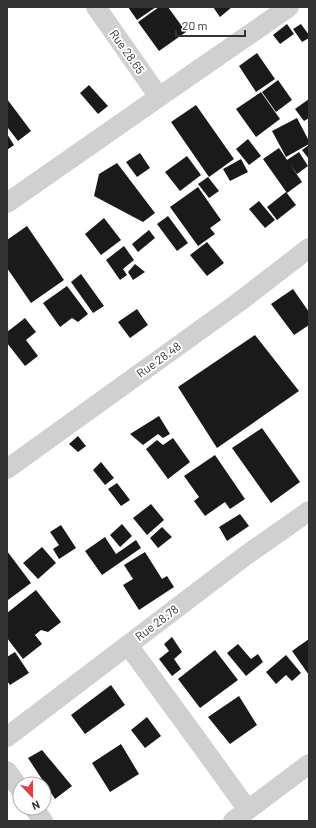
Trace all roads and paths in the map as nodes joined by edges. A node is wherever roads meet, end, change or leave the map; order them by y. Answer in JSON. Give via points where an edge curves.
{"nodes":[{"id":1,"x":96,"y":7,"type":"edge"},
{"id":2,"x":289,"y":7,"type":"edge"},
{"id":3,"x":159,"y":97,"type":"junction"},
{"id":4,"x":7,"y":203,"type":"edge"},
{"id":5,"x":309,"y":248,"type":"edge"},
{"id":6,"x":7,"y":469,"type":"edge"},
{"id":7,"x":309,"y":511,"type":"edge"},
{"id":8,"x":128,"y":645,"type":"junction"},
{"id":9,"x":7,"y":737,"type":"edge"},
{"id":10,"x":309,"y":764,"type":"edge"},
{"id":11,"x":240,"y":816,"type":"edge"}],
"edges":[{"from":1,"to":3,"type":"street","name":"Rue 28.65"},
{"from":2,"to":3,"type":"street"},
{"from":3,"to":4,"type":"street"},
{"from":5,"to":6,"type":"street","name":"Rue 28.48","via":[[239,302]]},
{"from":7,"to":8,"type":"street","name":"Rue 28.78"},
{"from":8,"to":9,"type":"street","name":"Rue 28.78"},
{"from":8,"to":11,"type":"street","via":[[193,734]]},
{"from":10,"to":11,"type":"street"}]}
